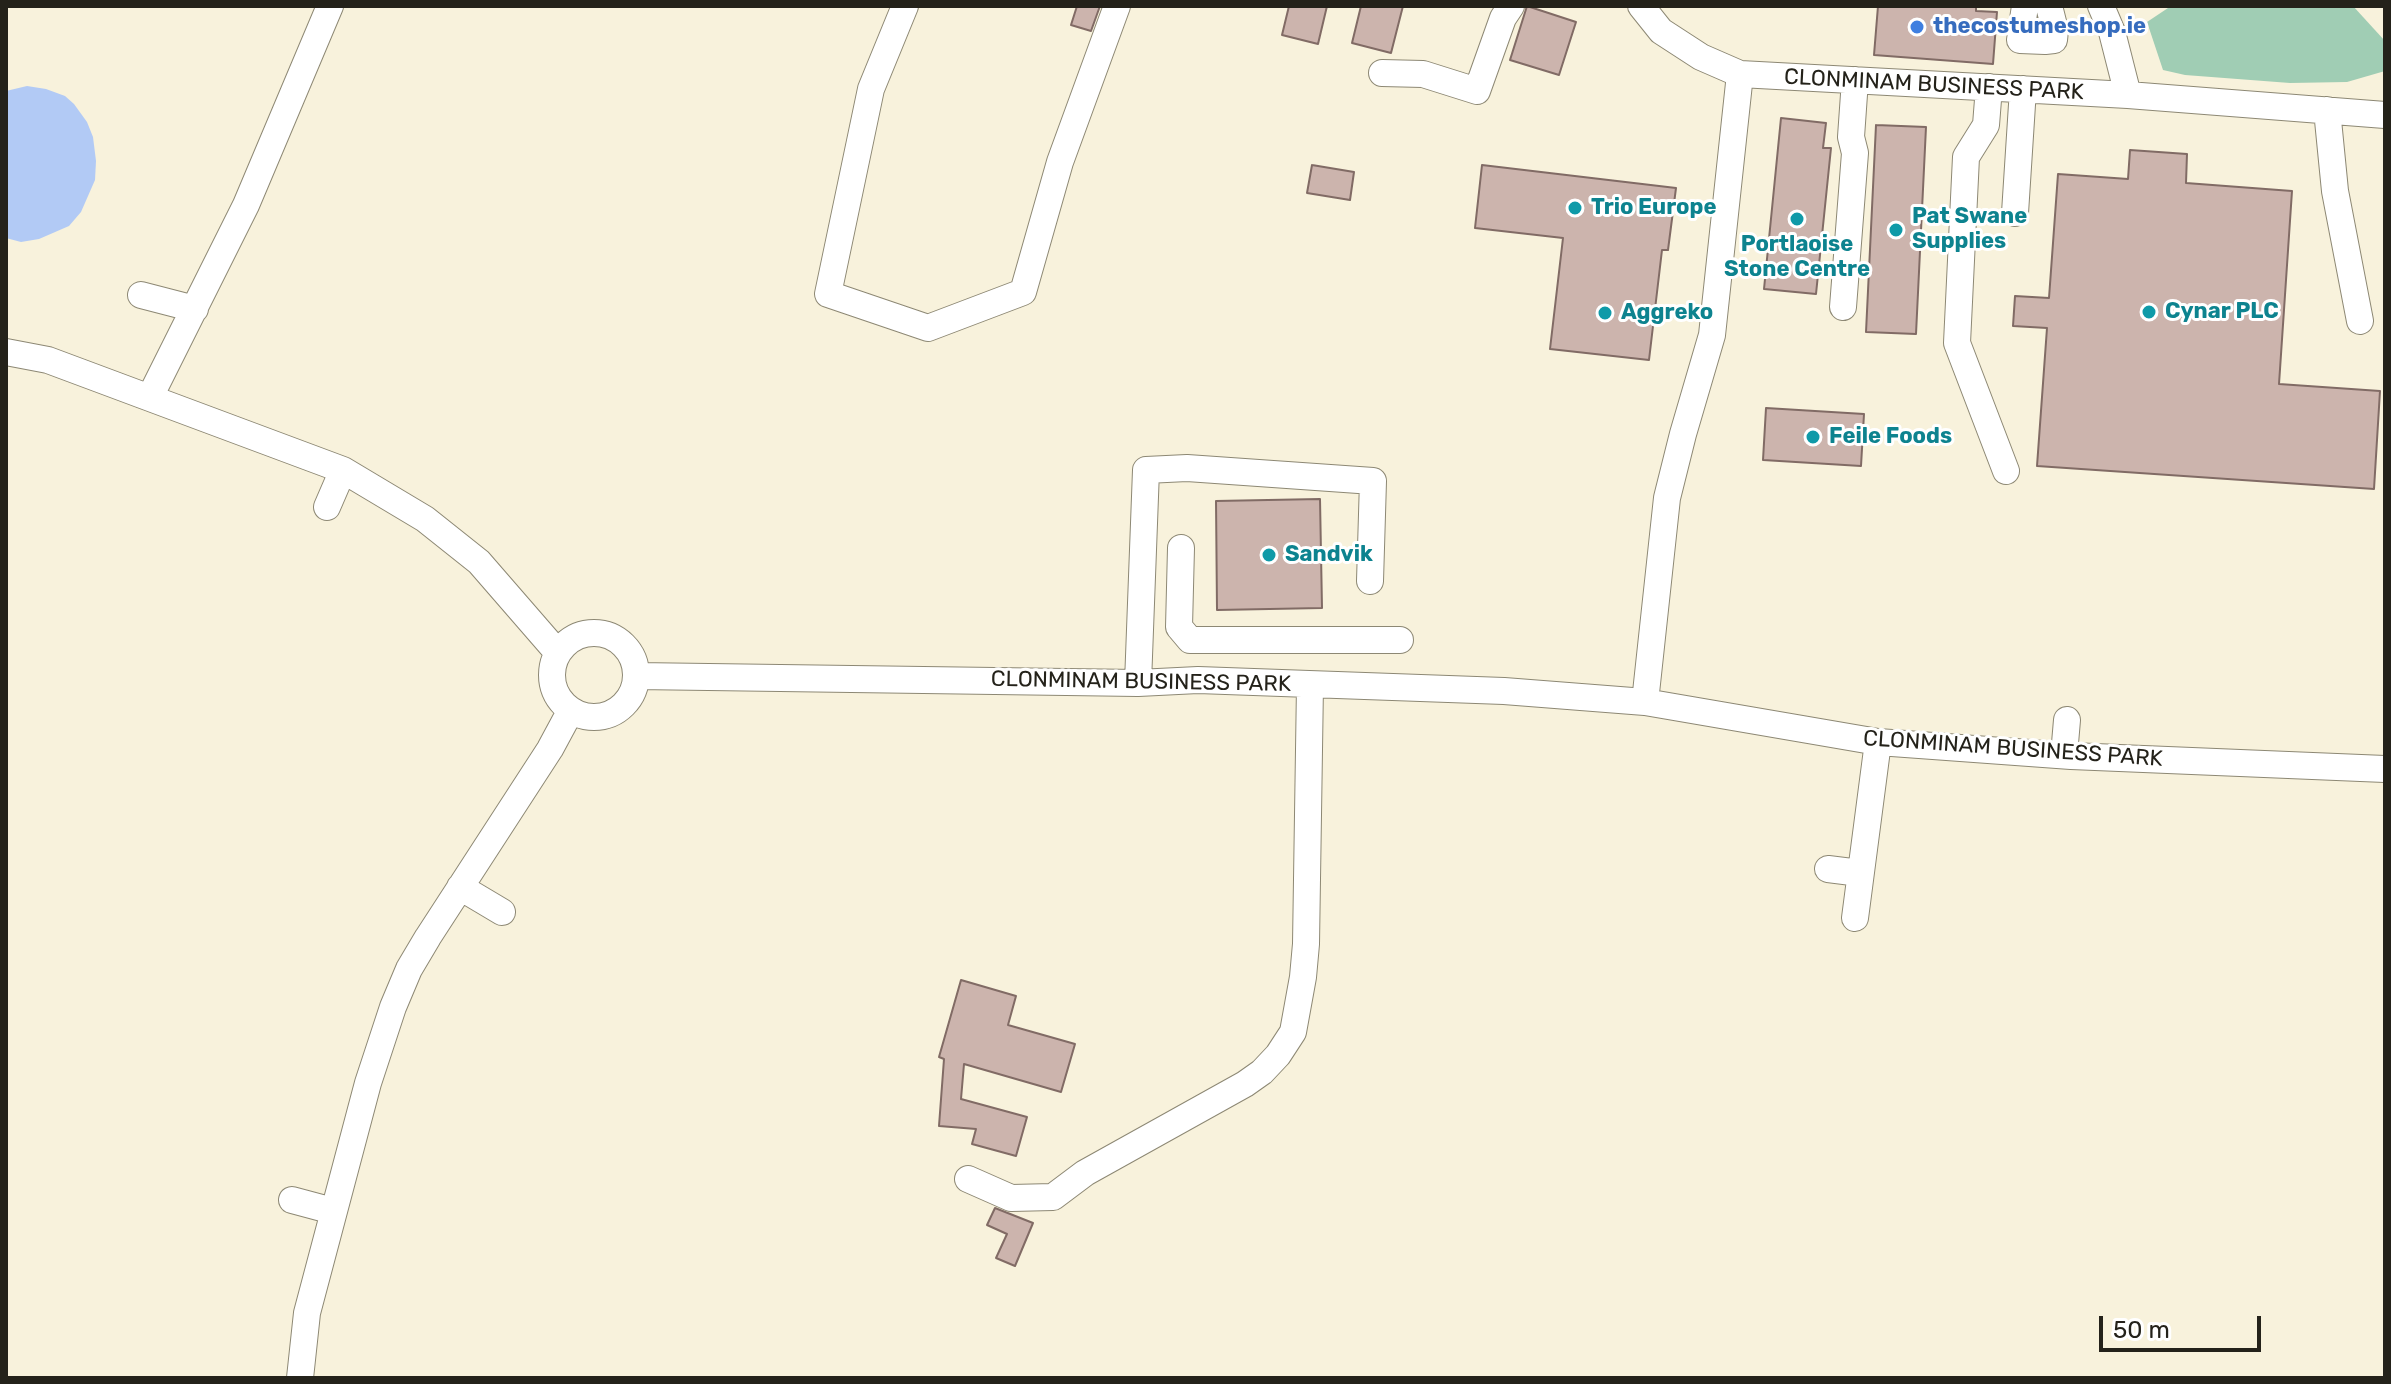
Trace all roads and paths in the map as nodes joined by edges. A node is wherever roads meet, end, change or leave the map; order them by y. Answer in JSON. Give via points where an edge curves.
{"nodes":[{"id":1,"x":330,"y":6,"type":"edge"},
{"id":2,"x":905,"y":6,"type":"edge"},
{"id":3,"x":1117,"y":6,"type":"edge"},
{"id":4,"x":1511,"y":6,"type":"edge"},
{"id":5,"x":1641,"y":6,"type":"edge"},
{"id":6,"x":2025,"y":6,"type":"edge"},
{"id":7,"x":2049,"y":6,"type":"edge"},
{"id":8,"x":2101,"y":6,"type":"edge"},
{"id":9,"x":1382,"y":73,"type":"dead end"},
{"id":10,"x":1740,"y":74,"type":"junction"},
{"id":11,"x":1855,"y":80,"type":"junction"},
{"id":12,"x":1989,"y":87,"type":"junction"},
{"id":13,"x":2023,"y":89,"type":"junction"},
{"id":14,"x":2128,"y":95,"type":"junction"},
{"id":15,"x":2327,"y":110,"type":"junction"},
{"id":16,"x":2385,"y":115,"type":"edge"},
{"id":17,"x":2015,"y":213,"type":"dead end"},
{"id":18,"x":141,"y":295,"type":"dead end"},
{"id":19,"x":1843,"y":307,"type":"dead end"},
{"id":20,"x":195,"y":309,"type":"junction"},
{"id":21,"x":2360,"y":321,"type":"dead end"},
{"id":22,"x":6,"y":352,"type":"edge"},
{"id":23,"x":150,"y":397,"type":"junction"},
{"id":24,"x":343,"y":470,"type":"junction"},
{"id":25,"x":2006,"y":471,"type":"dead end"},
{"id":26,"x":327,"y":507,"type":"dead end"},
{"id":27,"x":1143,"y":562,"type":"junction"},
{"id":28,"x":1370,"y":581,"type":"dead end"},
{"id":29,"x":1400,"y":640,"type":"dead end"},
{"id":30,"x":558,"y":653,"type":"junction"},
{"id":31,"x":637,"y":676,"type":"junction"},
{"id":32,"x":1138,"y":683,"type":"junction"},
{"id":33,"x":1310,"y":685,"type":"junction"},
{"id":34,"x":1645,"y":702,"type":"junction"},
{"id":35,"x":571,"y":710,"type":"junction"},
{"id":36,"x":2067,"y":720,"type":"dead end"},
{"id":37,"x":1878,"y":742,"type":"junction"},
{"id":38,"x":2064,"y":755,"type":"junction"},
{"id":39,"x":2384,"y":769,"type":"edge"},
{"id":40,"x":1828,"y":869,"type":"dead end"},
{"id":41,"x":1860,"y":873,"type":"junction"},
{"id":42,"x":460,"y":887,"type":"junction"},
{"id":43,"x":502,"y":912,"type":"dead end"},
{"id":44,"x":1855,"y":918,"type":"dead end"},
{"id":45,"x":968,"y":1179,"type":"dead end"},
{"id":46,"x":292,"y":1200,"type":"dead end"},
{"id":47,"x":333,"y":1211,"type":"junction"},
{"id":48,"x":300,"y":1378,"type":"edge"}],
"edges":[{"from":1,"to":20,"type":"street","via":[[246,205]]},
{"from":2,"to":3,"type":"street","via":[[871,89],[828,294],[928,328],[1023,292],[1060,162]]},
{"from":4,"to":9,"type":"street","via":[[1477,91],[1423,74]]},
{"from":5,"to":10,"type":"street","name":"CLONMINAM BUSINESS PARK","via":[[1661,31]]},
{"from":6,"to":7,"type":"street","via":[[2020,40],[2045,41],[2054,40]]},
{"from":8,"to":14,"type":"street"},
{"from":10,"to":11,"type":"street","name":"CLONMINAM BUSINESS PARK"},
{"from":10,"to":34,"type":"street","via":[[1712,335],[1667,498]]},
{"from":11,"to":12,"type":"street","name":"CLONMINAM BUSINESS PARK"},
{"from":11,"to":19,"type":"street"},
{"from":12,"to":13,"type":"street","name":"CLONMINAM BUSINESS PARK"},
{"from":12,"to":25,"type":"street","via":[[1986,125],[1966,157],[1957,343]]},
{"from":13,"to":14,"type":"street","name":"CLONMINAM BUSINESS PARK"},
{"from":13,"to":17,"type":"street"},
{"from":14,"to":15,"type":"street","name":"CLONMINAM BUSINESS PARK"},
{"from":15,"to":16,"type":"street","name":"CLONMINAM BUSINESS PARK"},
{"from":15,"to":21,"type":"street","via":[[2335,191]]},
{"from":18,"to":20,"type":"street"},
{"from":20,"to":23,"type":"street"},
{"from":22,"to":23,"type":"street","via":[[48,360]]},
{"from":23,"to":24,"type":"street"},
{"from":24,"to":26,"type":"street"},
{"from":24,"to":30,"type":"street","via":[[425,519],[479,562]]},
{"from":27,"to":28,"type":"street","via":[[1146,470],[1373,481]]},
{"from":27,"to":29,"type":"street","via":[[1181,556],[1179,627],[1190,640]]},
{"from":27,"to":32,"type":"street"},
{"from":30,"to":31,"type":"street","via":[[579,635],[607,634],[629,650]]},
{"from":30,"to":35,"type":"street","via":[[552,678],[561,701]]},
{"from":31,"to":32,"type":"street","name":"CLONMINAM BUSINESS PARK"},
{"from":31,"to":35,"type":"street","via":[[635,689],[620,710],[595,718]]},
{"from":32,"to":33,"type":"street","name":"CLONMINAM BUSINESS PARK"},
{"from":33,"to":34,"type":"street","name":"CLONMINAM BUSINESS PARK"},
{"from":33,"to":45,"type":"street","via":[[1306,944],[1293,1032],[1278,1055],[1245,1084],[1085,1173],[1053,1197],[1011,1198]]},
{"from":34,"to":37,"type":"street","name":"CLONMINAM BUSINESS PARK"},
{"from":35,"to":42,"type":"street"},
{"from":36,"to":38,"type":"street"},
{"from":37,"to":38,"type":"street","name":"CLONMINAM BUSINESS PARK"},
{"from":37,"to":41,"type":"street"},
{"from":38,"to":39,"type":"street","name":"CLONMINAM BUSINESS PARK"},
{"from":40,"to":41,"type":"street"},
{"from":41,"to":44,"type":"street"},
{"from":42,"to":43,"type":"street"},
{"from":42,"to":47,"type":"street","via":[[409,969],[393,1007]]},
{"from":46,"to":47,"type":"street"},
{"from":47,"to":48,"type":"street","via":[[307,1313]]}]}
